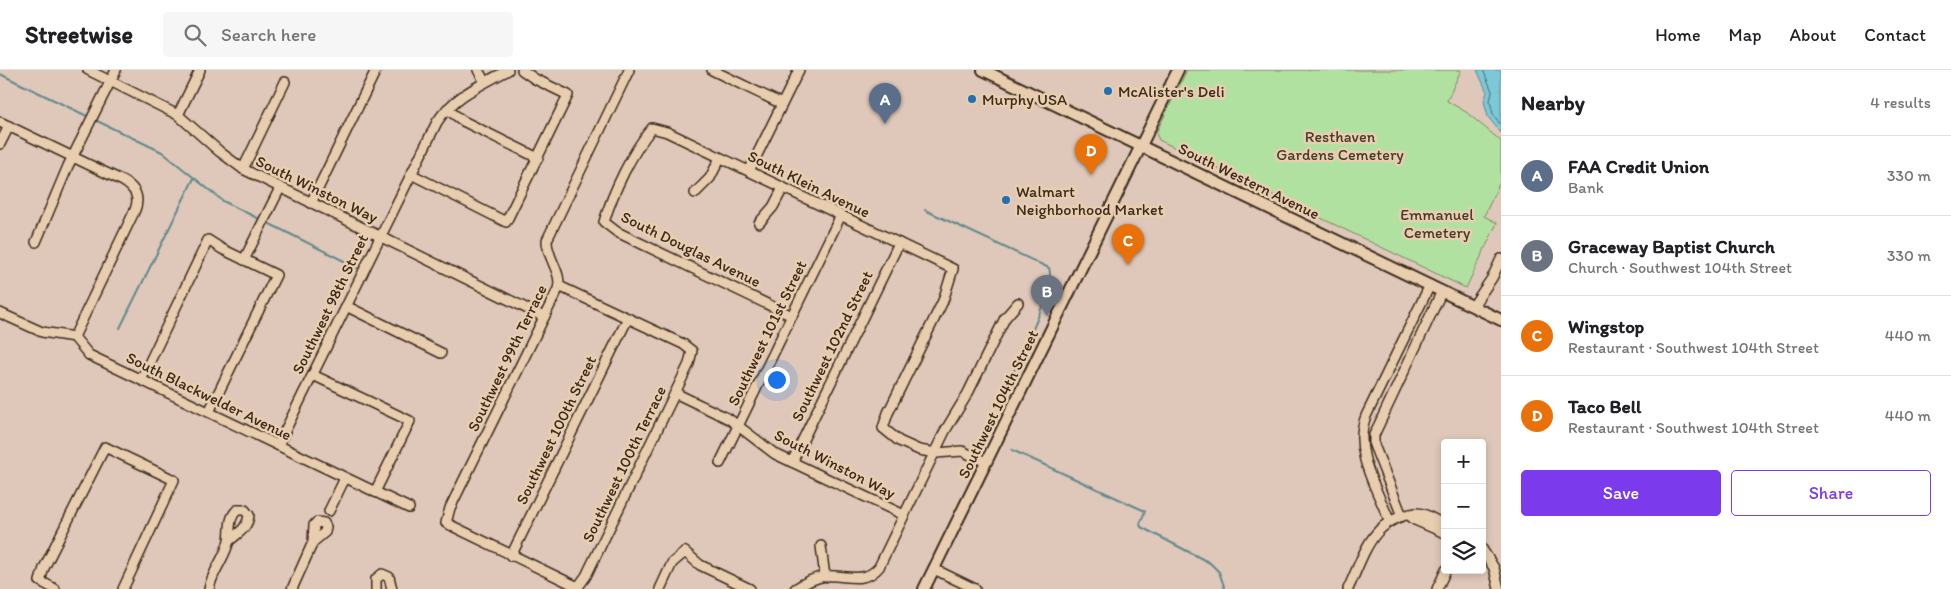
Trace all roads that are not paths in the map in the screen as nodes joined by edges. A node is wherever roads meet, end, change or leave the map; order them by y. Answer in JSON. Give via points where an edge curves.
{"nodes":[{"id":1,"x":88,"y":70,"type":"edge"},
{"id":2,"x":116,"y":70,"type":"edge"},
{"id":3,"x":200,"y":70,"type":"edge"},
{"id":4,"x":376,"y":70,"type":"edge"},
{"id":5,"x":478,"y":70,"type":"edge"},
{"id":6,"x":508,"y":70,"type":"edge"},
{"id":7,"x":522,"y":70,"type":"edge"},
{"id":8,"x":629,"y":70,"type":"edge"},
{"id":9,"x":712,"y":70,"type":"edge"},
{"id":10,"x":799,"y":70,"type":"edge"},
{"id":11,"x":983,"y":70,"type":"edge"},
{"id":12,"x":1178,"y":70,"type":"edge"},
{"id":13,"x":110,"y":81,"type":"junction"},
{"id":14,"x":285,"y":82,"type":"dead end"},
{"id":15,"x":485,"y":82,"type":"junction"},
{"id":16,"x":782,"y":104,"type":"junction"},
{"id":17,"x":447,"y":109,"type":"junction"},
{"id":18,"x":178,"y":115,"type":"junction"},
{"id":19,"x":4,"y":124,"type":"edge"},
{"id":20,"x":0,"y":144,"type":"edge"},
{"id":21,"x":1141,"y":146,"type":"junction"},
{"id":22,"x":73,"y":157,"type":"junction"},
{"id":23,"x":538,"y":158,"type":"junction"},
{"id":24,"x":720,"y":158,"type":"junction"},
{"id":25,"x":243,"y":168,"type":"junction"},
{"id":26,"x":750,"y":171,"type":"junction"},
{"id":27,"x":411,"y":174,"type":"junction"},
{"id":28,"x":280,"y":188,"type":"junction"},
{"id":29,"x":783,"y":188,"type":"junction"},
{"id":30,"x":695,"y":193,"type":"dead end"},
{"id":31,"x":311,"y":203,"type":"junction"},
{"id":32,"x":841,"y":216,"type":"junction"},
{"id":33,"x":604,"y":222,"type":"joint"},
{"id":34,"x":758,"y":223,"type":"dead end"},
{"id":35,"x":380,"y":236,"type":"junction"},
{"id":36,"x":36,"y":242,"type":"dead end"},
{"id":37,"x":899,"y":243,"type":"junction"},
{"id":38,"x":1501,"y":259,"type":"edge"},
{"id":39,"x":244,"y":260,"type":"junction"},
{"id":40,"x":1430,"y":285,"type":"junction"},
{"id":41,"x":559,"y":286,"type":"junction"},
{"id":42,"x":1442,"y":291,"type":"junction"},
{"id":43,"x":1018,"y":303,"type":"dead end"},
{"id":44,"x":346,"y":306,"type":"junction"},
{"id":45,"x":1473,"y":306,"type":"junction"},
{"id":46,"x":0,"y":313,"type":"edge"},
{"id":47,"x":792,"y":316,"type":"junction"},
{"id":48,"x":544,"y":317,"type":"junction"},
{"id":49,"x":628,"y":318,"type":"junction"},
{"id":50,"x":1501,"y":320,"type":"edge"},
{"id":51,"x":74,"y":337,"type":"junction"},
{"id":52,"x":441,"y":352,"type":"dead end"},
{"id":53,"x":313,"y":375,"type":"junction"},
{"id":54,"x":141,"y":380,"type":"junction"},
{"id":55,"x":675,"y":393,"type":"junction"},
{"id":56,"x":209,"y":412,"type":"junction"},
{"id":57,"x":738,"y":425,"type":"junction"},
{"id":58,"x":278,"y":445,"type":"junction"},
{"id":59,"x":936,"y":452,"type":"junction"},
{"id":60,"x":792,"y":462,"type":"junction"},
{"id":61,"x":986,"y":462,"type":"junction"},
{"id":62,"x":720,"y":463,"type":"dead end"},
{"id":63,"x":345,"y":478,"type":"junction"},
{"id":64,"x":375,"y":492,"type":"junction"},
{"id":65,"x":409,"y":508,"type":"dead end"},
{"id":66,"x":329,"y":511,"type":"dead end"},
{"id":67,"x":904,"y":515,"type":"junction"},
{"id":68,"x":1406,"y":516,"type":"junction"},
{"id":69,"x":1389,"y":520,"type":"junction"},
{"id":70,"x":1441,"y":523,"type":"edge"},
{"id":71,"x":1441,"y":531,"type":"edge"},
{"id":72,"x":229,"y":541,"type":"dead end"},
{"id":73,"x":313,"y":542,"type":"dead end"},
{"id":74,"x":821,"y":546,"type":"dead end"},
{"id":75,"x":1486,"y":555,"type":"edge"},
{"id":76,"x":511,"y":556,"type":"junction"},
{"id":77,"x":934,"y":569,"type":"junction"},
{"id":78,"x":1444,"y":574,"type":"edge"},
{"id":79,"x":825,"y":576,"type":"junction"},
{"id":80,"x":55,"y":589,"type":"edge"},
{"id":81,"x":123,"y":589,"type":"edge"},
{"id":82,"x":209,"y":589,"type":"edge"},
{"id":83,"x":292,"y":589,"type":"edge"},
{"id":84,"x":376,"y":589,"type":"edge"},
{"id":85,"x":392,"y":589,"type":"edge"},
{"id":86,"x":660,"y":589,"type":"edge"},
{"id":87,"x":750,"y":589,"type":"edge"},
{"id":88,"x":796,"y":589,"type":"edge"},
{"id":89,"x":924,"y":589,"type":"edge"},
{"id":90,"x":975,"y":589,"type":"edge"},
{"id":91,"x":1348,"y":589,"type":"edge"},
{"id":92,"x":1437,"y":589,"type":"edge"},
{"id":93,"x":1499,"y":589,"type":"edge"}],
"edges":[{"from":1,"to":13,"type":"street","name":"South Winston Way"},
{"from":2,"to":13,"type":"street"},
{"from":3,"to":18,"type":"street"},
{"from":4,"to":31,"type":"street"},
{"from":5,"to":15,"type":"street"},
{"from":6,"to":15,"type":"street","name":"Southwest 98th Street"},
{"from":7,"to":23,"type":"street","via":[[568,96]]},
{"from":8,"to":41,"type":"street","name":"Southwest 99th Terrace","via":[[548,236],[547,246]]},
{"from":9,"to":16,"type":"street"},
{"from":10,"to":16,"type":"street"},
{"from":11,"to":21,"type":"main road","name":"South Western Avenue"},
{"from":12,"to":21,"type":"main road","name":"Southwest 104th Street"},
{"from":13,"to":18,"type":"street","name":"South Winston Way"},
{"from":13,"to":22,"type":"street"},
{"from":14,"to":25,"type":"street"},
{"from":15,"to":17,"type":"street","name":"Southwest 98th Street"},
{"from":16,"to":26,"type":"street"},
{"from":17,"to":23,"type":"street","via":[[463,121]]},
{"from":17,"to":27,"type":"street","name":"Southwest 98th Street"},
{"from":18,"to":25,"type":"street","name":"South Winston Way"},
{"from":19,"to":20,"type":"street"},
{"from":19,"to":22,"type":"street"},
{"from":21,"to":40,"type":"main road","name":"South Western Avenue"},
{"from":21,"to":61,"type":"main road","name":"Southwest 104th Street"},
{"from":22,"to":36,"type":"street"},
{"from":22,"to":51,"type":"street","via":[[129,185],[138,200]]},
{"from":23,"to":27,"type":"street","via":[[506,222]]},
{"from":24,"to":26,"type":"street","name":"South Klein Avenue"},
{"from":24,"to":30,"type":"street","via":[[710,178]]},
{"from":24,"to":33,"type":"street","name":"South Klein Avenue","via":[[652,128],[641,141]]},
{"from":25,"to":28,"type":"street","name":"South Winston Way"},
{"from":26,"to":29,"type":"street","name":"South Klein Avenue"},
{"from":27,"to":35,"type":"street","name":"Southwest 98th Street"},
{"from":28,"to":31,"type":"street","name":"South Winston Way"},
{"from":28,"to":39,"type":"street"},
{"from":29,"to":32,"type":"street","name":"South Klein Avenue"},
{"from":29,"to":34,"type":"street","via":[[773,207]]},
{"from":31,"to":35,"type":"street","name":"South Winston Way"},
{"from":32,"to":37,"type":"street","name":"South Klein Avenue"},
{"from":32,"to":47,"type":"street","name":"Southwest 101st Street"},
{"from":33,"to":47,"type":"street","name":"South Douglas Avenue","via":[[617,232]]},
{"from":35,"to":44,"type":"street","name":"Southwest 98th Street"},
{"from":35,"to":48,"type":"street","name":"South Winston Way"},
{"from":37,"to":59,"type":"street","name":"South Klein Avenue","via":[[953,269],[943,301],[883,428],[911,447]]},
{"from":37,"to":60,"type":"street","name":"Southwest 102nd Street"},
{"from":38,"to":45,"type":"street"},
{"from":39,"to":54,"type":"street","via":[[208,240]]},
{"from":39,"to":56,"type":"street","via":[[276,276]]},
{"from":40,"to":42,"type":"main road","name":"South Western Avenue"},
{"from":40,"to":69,"type":"street","via":[[1366,416],[1360,435],[1364,455]]},
{"from":41,"to":48,"type":"street","name":"Southwest 99th Terrace"},
{"from":41,"to":49,"type":"street"},
{"from":42,"to":45,"type":"main road","name":"South Western Avenue"},
{"from":42,"to":68,"type":"street","via":[[1374,435],[1374,444]]},
{"from":43,"to":59,"type":"street","via":[[1005,318]]},
{"from":44,"to":52,"type":"street"},
{"from":44,"to":53,"type":"street","name":"Southwest 98th Street"},
{"from":45,"to":50,"type":"main road","name":"South Western Avenue"},
{"from":46,"to":51,"type":"street","via":[[42,332]]},
{"from":47,"to":57,"type":"street","name":"Southwest 101st Street"},
{"from":48,"to":76,"type":"street","name":"Southwest 99th Terrace","via":[[446,522]]},
{"from":49,"to":55,"type":"street","name":"Southwest 100th Terrace","via":[[692,351]]},
{"from":49,"to":76,"type":"street","name":"Southwest 100th Street"},
{"from":51,"to":54,"type":"street","name":"South Blackwelder Avenue","via":[[89,355]]},
{"from":53,"to":58,"type":"street","name":"Southwest 98th Street"},
{"from":53,"to":64,"type":"street","via":[[410,421]]},
{"from":54,"to":56,"type":"street","name":"South Blackwelder Avenue"},
{"from":55,"to":57,"type":"street","name":"South Winston Way"},
{"from":55,"to":76,"type":"street","name":"Southwest 100th Terrace","via":[[578,587]]},
{"from":56,"to":58,"type":"street","name":"South Blackwelder Avenue"},
{"from":57,"to":60,"type":"street","name":"South Winston Way","via":[[770,451]]},
{"from":57,"to":62,"type":"street","name":"Southwest 101st Street"},
{"from":58,"to":63,"type":"street","name":"South Blackwelder Avenue"},
{"from":59,"to":61,"type":"street","via":[[962,451]]},
{"from":59,"to":67,"type":"street"},
{"from":60,"to":67,"type":"street","name":"South Winston Way"},
{"from":61,"to":77,"type":"main road","name":"Southwest 104th Street"},
{"from":63,"to":64,"type":"street","name":"South Blackwelder Avenue"},
{"from":63,"to":66,"type":"street"},
{"from":64,"to":65,"type":"street","name":"South Blackwelder Avenue"},
{"from":67,"to":79,"type":"street","via":[[882,562],[872,574],[858,578]]},
{"from":68,"to":69,"type":"street"},
{"from":68,"to":70,"type":"street","via":[[1416,513]]},
{"from":68,"to":71,"type":"street"},
{"from":69,"to":91,"type":"street","via":[[1374,535]]},
{"from":72,"to":82,"type":"street"},
{"from":73,"to":83,"type":"street"},
{"from":74,"to":79,"type":"street"},
{"from":75,"to":93,"type":"street","via":[[1494,568]]},
{"from":77,"to":89,"type":"main road","name":"Southwest 104th Street"},
{"from":77,"to":90,"type":"street"},
{"from":78,"to":92,"type":"street"},
{"from":79,"to":88,"type":"street"},
{"from":80,"to":81,"type":"street","via":[[40,581],[44,568],[105,447],[174,480]]},
{"from":84,"to":85,"type":"street","via":[[376,579],[382,574],[389,577]]},
{"from":86,"to":87,"type":"street","via":[[672,563],[685,552],[700,565]]}]}
